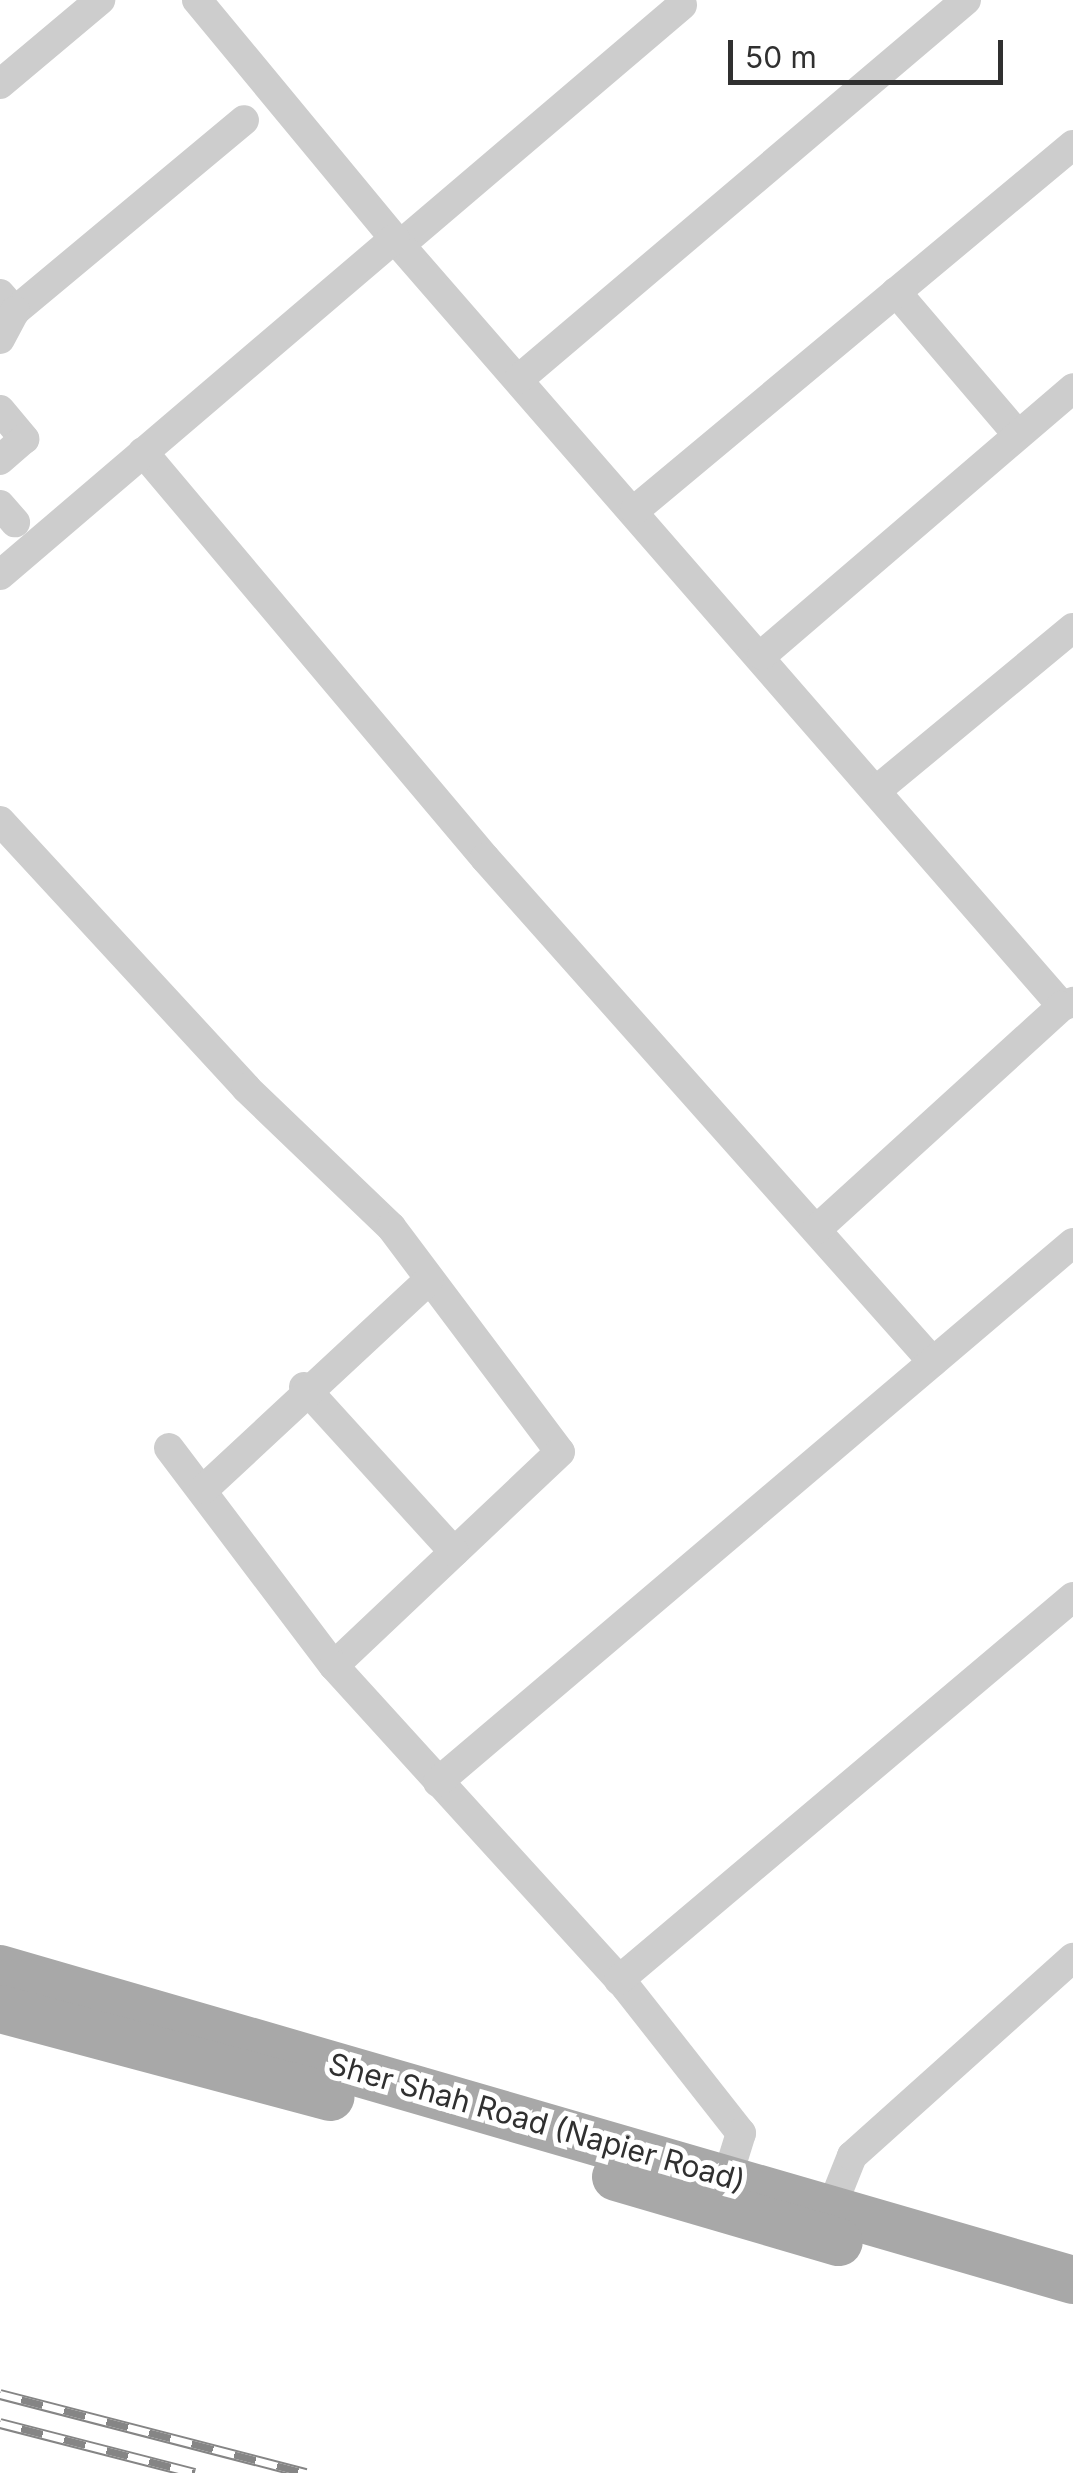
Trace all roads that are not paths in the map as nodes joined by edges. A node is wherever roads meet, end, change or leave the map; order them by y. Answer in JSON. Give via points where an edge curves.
{"nodes":[{"id":1,"x":100,"y":0,"type":"edge"},
{"id":2,"x":197,"y":0,"type":"edge"},
{"id":3,"x":966,"y":0,"type":"edge"},
{"id":4,"x":682,"y":2,"type":"edge"},
{"id":5,"x":0,"y":84,"type":"edge"},
{"id":6,"x":244,"y":120,"type":"dead end"},
{"id":7,"x":1073,"y":145,"type":"edge"},
{"id":8,"x":398,"y":242,"type":"junction"},
{"id":9,"x":896,"y":292,"type":"junction"},
{"id":10,"x":7,"y":302,"type":"edge"},
{"id":11,"x":0,"y":339,"type":"edge"},
{"id":12,"x":519,"y":379,"type":"junction"},
{"id":13,"x":1073,"y":388,"type":"edge"},
{"id":14,"x":0,"y":410,"type":"edge"},
{"id":15,"x":1018,"y":435,"type":"junction"},
{"id":16,"x":143,"y":452,"type":"junction"},
{"id":17,"x":0,"y":460,"type":"edge"},
{"id":18,"x":634,"y":510,"type":"junction"},
{"id":19,"x":0,"y":575,"type":"edge"},
{"id":20,"x":1073,"y":628,"type":"edge"},
{"id":21,"x":762,"y":655,"type":"junction"},
{"id":22,"x":877,"y":790,"type":"junction"},
{"id":23,"x":0,"y":821,"type":"edge"},
{"id":24,"x":1067,"y":1004,"type":"edge"},
{"id":25,"x":818,"y":1228,"type":"junction"},
{"id":26,"x":1073,"y":1243,"type":"edge"},
{"id":27,"x":429,"y":1280,"type":"junction"},
{"id":28,"x":933,"y":1362,"type":"junction"},
{"id":29,"x":304,"y":1387,"type":"junction"},
{"id":30,"x":169,"y":1448,"type":"dead end"},
{"id":31,"x":204,"y":1489,"type":"junction"},
{"id":32,"x":454,"y":1552,"type":"junction"},
{"id":33,"x":1073,"y":1597,"type":"edge"},
{"id":34,"x":334,"y":1666,"type":"junction"},
{"id":35,"x":438,"y":1782,"type":"junction"},
{"id":36,"x":1073,"y":1958,"type":"edge"},
{"id":37,"x":0,"y":1969,"type":"edge"},
{"id":38,"x":618,"y":1980,"type":"junction"},
{"id":39,"x":0,"y":2009,"type":"edge"},
{"id":40,"x":478,"y":2122,"type":"junction"},
{"id":41,"x":728,"y":2174,"type":"junction"},
{"id":42,"x":832,"y":2206,"type":"junction"},
{"id":43,"x":1073,"y":2280,"type":"edge"},
{"id":44,"x":1073,"y":2310,"type":"edge"}],
"edges":[{"from":1,"to":5,"type":"street"},
{"from":2,"to":8,"type":"street"},
{"from":3,"to":12,"type":"street"},
{"from":4,"to":8,"type":"street"},
{"from":6,"to":10,"type":"street"},
{"from":7,"to":9,"type":"street"},
{"from":8,"to":12,"type":"street"},
{"from":8,"to":16,"type":"street"},
{"from":9,"to":15,"type":"street"},
{"from":9,"to":18,"type":"street"},
{"from":10,"to":11,"type":"street"},
{"from":12,"to":18,"type":"street"},
{"from":13,"to":15,"type":"street"},
{"from":14,"to":17,"type":"street","via":[[24,438]]},
{"from":15,"to":21,"type":"street"},
{"from":16,"to":19,"type":"street"},
{"from":16,"to":25,"type":"street","via":[[472,843]]},
{"from":18,"to":21,"type":"street"},
{"from":20,"to":22,"type":"street"},
{"from":21,"to":22,"type":"street"},
{"from":22,"to":24,"type":"street"},
{"from":23,"to":27,"type":"street","via":[[246,1088],[391,1227]]},
{"from":24,"to":25,"type":"street"},
{"from":25,"to":28,"type":"street"},
{"from":26,"to":28,"type":"street"},
{"from":27,"to":29,"type":"street"},
{"from":27,"to":32,"type":"street","via":[[560,1452]]},
{"from":28,"to":35,"type":"street"},
{"from":29,"to":31,"type":"street"},
{"from":29,"to":32,"type":"street"},
{"from":30,"to":31,"type":"street"},
{"from":31,"to":34,"type":"street"},
{"from":32,"to":34,"type":"street"},
{"from":33,"to":38,"type":"street"},
{"from":34,"to":35,"type":"street"},
{"from":35,"to":38,"type":"street"},
{"from":36,"to":42,"type":"street","via":[[852,2156]]},
{"from":37,"to":40,"type":"main road","name":"Sher Shah Road (Napier Road)"},
{"from":38,"to":41,"type":"street","via":[[742,2133]]},
{"from":39,"to":40,"type":"main road","name":"Sher Shah Road (Napier Road)"},
{"from":40,"to":41,"type":"main road","name":"Sher Shah Road (Napier Road)"},
{"from":40,"to":44,"type":"main road","name":"Sher Shah Road (Napier Road)"},
{"from":41,"to":42,"type":"main road","name":"Sher Shah Road (Napier Road)"},
{"from":42,"to":43,"type":"main road","name":"Sher Shah Road (Napier Road)"}]}
